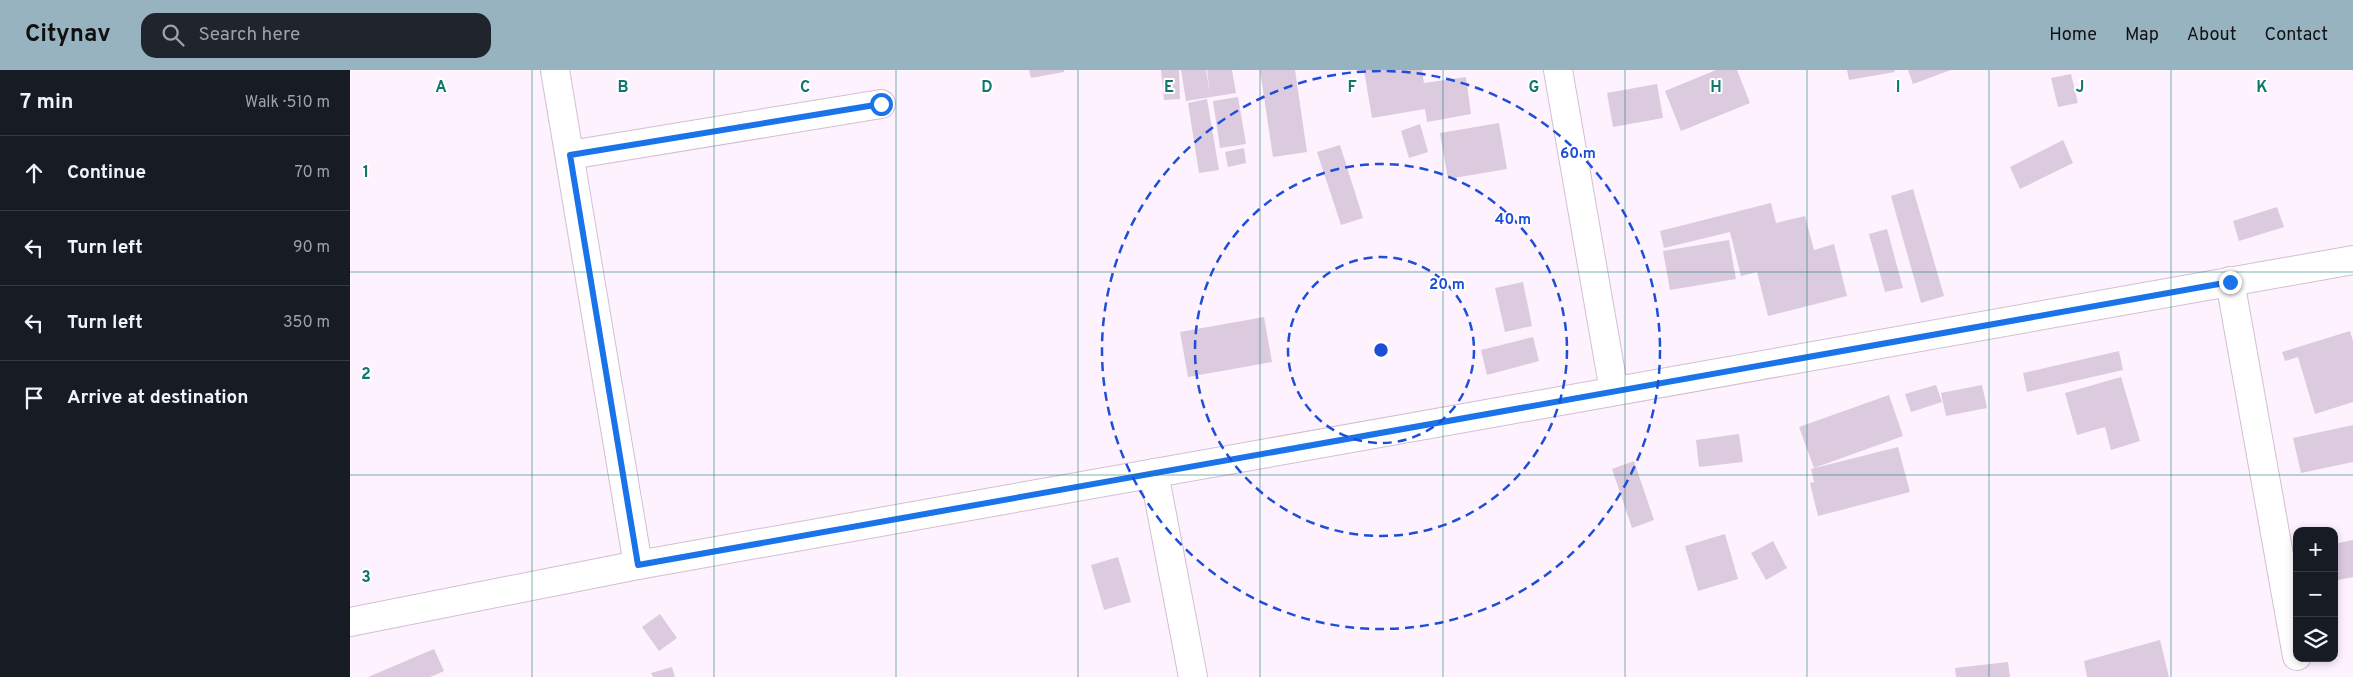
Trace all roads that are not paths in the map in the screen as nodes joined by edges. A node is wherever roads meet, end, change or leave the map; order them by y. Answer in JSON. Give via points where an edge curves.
{"nodes":[{"id":1,"x":555,"y":70,"type":"edge"},
{"id":2,"x":1558,"y":70,"type":"edge"},
{"id":3,"x":881,"y":104,"type":"dead end"},
{"id":4,"x":570,"y":155,"type":"junction"},
{"id":5,"x":2353,"y":260,"type":"edge"},
{"id":6,"x":2230,"y":282,"type":"junction"},
{"id":7,"x":1614,"y":391,"type":"junction"},
{"id":8,"x":1154,"y":473,"type":"junction"},
{"id":9,"x":638,"y":565,"type":"junction"},
{"id":10,"x":350,"y":622,"type":"edge"},
{"id":11,"x":2293,"y":635,"type":"edge"},
{"id":12,"x":2298,"y":662,"type":"edge"},
{"id":13,"x":1192,"y":677,"type":"edge"},
{"id":14,"x":2300,"y":677,"type":"edge"}],
"edges":[{"from":1,"to":4,"type":"street"},
{"from":2,"to":7,"type":"street"},
{"from":3,"to":4,"type":"street"},
{"from":4,"to":9,"type":"street"},
{"from":5,"to":6,"type":"street"},
{"from":6,"to":7,"type":"street"},
{"from":6,"to":11,"type":"street"},
{"from":7,"to":8,"type":"street"},
{"from":8,"to":9,"type":"street"},
{"from":8,"to":13,"type":"street"},
{"from":9,"to":10,"type":"street"},
{"from":12,"to":14,"type":"street"}]}
